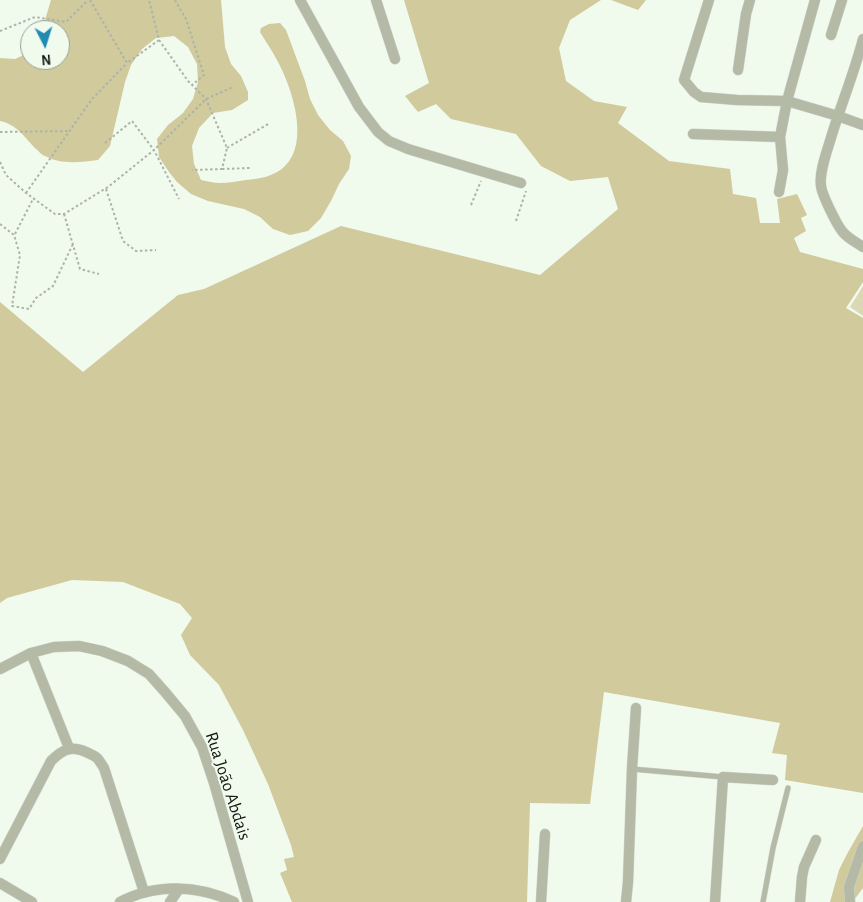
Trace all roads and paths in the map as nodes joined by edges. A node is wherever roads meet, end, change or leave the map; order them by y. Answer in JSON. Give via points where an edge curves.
{"nodes":[{"id":1,"x":89,"y":0,"type":"edge"},
{"id":2,"x":149,"y":0,"type":"edge"},
{"id":3,"x":175,"y":0,"type":"edge"},
{"id":4,"x":300,"y":0,"type":"edge"},
{"id":5,"x":376,"y":0,"type":"edge"},
{"id":6,"x":710,"y":0,"type":"edge"},
{"id":7,"x":750,"y":0,"type":"edge"},
{"id":8,"x":815,"y":0,"type":"edge"},
{"id":9,"x":842,"y":0,"type":"edge"},
{"id":10,"x":0,"y":31,"type":"edge"},
{"id":11,"x":831,"y":35,"type":"dead end"},
{"id":12,"x":863,"y":39,"type":"edge"},
{"id":13,"x":159,"y":40,"type":"junction"},
{"id":14,"x":394,"y":59,"type":"dead end"},
{"id":15,"x":127,"y":62,"type":"junction"},
{"id":16,"x":738,"y":70,"type":"dead end"},
{"id":17,"x":192,"y":85,"type":"junction"},
{"id":18,"x":233,"y":87,"type":"dead end"},
{"id":19,"x":206,"y":100,"type":"junction"},
{"id":20,"x":787,"y":100,"type":"junction"},
{"id":21,"x":838,"y":116,"type":"junction"},
{"id":22,"x":270,"y":123,"type":"dead end"},
{"id":23,"x":863,"y":126,"type":"edge"},
{"id":24,"x":70,"y":131,"type":"junction"},
{"id":25,"x":0,"y":132,"type":"edge"},
{"id":26,"x":693,"y":134,"type":"dead end"},
{"id":27,"x":780,"y":137,"type":"junction"},
{"id":28,"x":105,"y":143,"type":"dead end"},
{"id":29,"x":226,"y":148,"type":"junction"},
{"id":30,"x":154,"y":150,"type":"junction"},
{"id":31,"x":0,"y":162,"type":"edge"},
{"id":32,"x":250,"y":168,"type":"dead end"},
{"id":33,"x":222,"y":169,"type":"junction"},
{"id":34,"x":192,"y":170,"type":"dead end"},
{"id":35,"x":485,"y":172,"type":"junction"},
{"id":36,"x":521,"y":183,"type":"joint"},
{"id":37,"x":106,"y":189,"type":"junction"},
{"id":38,"x":779,"y":192,"type":"dead end"},
{"id":39,"x":26,"y":194,"type":"junction"},
{"id":40,"x":33,"y":199,"type":"junction"},
{"id":41,"x":179,"y":199,"type":"dead end"},
{"id":42,"x":472,"y":205,"type":"dead end"},
{"id":43,"x":64,"y":214,"type":"junction"},
{"id":44,"x":516,"y":221,"type":"dead end"},
{"id":45,"x":0,"y":224,"type":"edge"},
{"id":46,"x":14,"y":235,"type":"junction"},
{"id":47,"x":73,"y":244,"type":"junction"},
{"id":48,"x":863,"y":247,"type":"edge"},
{"id":49,"x":156,"y":250,"type":"dead end"},
{"id":50,"x":99,"y":274,"type":"dead end"},
{"id":51,"x":31,"y":653,"type":"junction"},
{"id":52,"x":0,"y":669,"type":"edge"},
{"id":53,"x":636,"y":708,"type":"dead end"},
{"id":54,"x":69,"y":748,"type":"junction"},
{"id":55,"x":632,"y":769,"type":"junction"},
{"id":56,"x":723,"y":777,"type":"junction"},
{"id":57,"x":772,"y":780,"type":"dead end"},
{"id":58,"x":788,"y":788,"type":"dead end"},
{"id":59,"x":545,"y":834,"type":"dead end"},
{"id":60,"x":816,"y":840,"type":"dead end"},
{"id":61,"x":863,"y":846,"type":"edge"},
{"id":62,"x":0,"y":859,"type":"edge"},
{"id":63,"x":0,"y":883,"type":"edge"},
{"id":64,"x":179,"y":889,"type":"junction"},
{"id":65,"x":144,"y":892,"type":"junction"},
{"id":66,"x":32,"y":902,"type":"edge"},
{"id":67,"x":120,"y":902,"type":"edge"},
{"id":68,"x":170,"y":902,"type":"edge"},
{"id":69,"x":234,"y":902,"type":"edge"},
{"id":70,"x":248,"y":902,"type":"edge"},
{"id":71,"x":541,"y":902,"type":"edge"},
{"id":72,"x":626,"y":902,"type":"edge"},
{"id":73,"x":715,"y":902,"type":"edge"},
{"id":74,"x":763,"y":902,"type":"edge"},
{"id":75,"x":800,"y":902,"type":"edge"},
{"id":76,"x":850,"y":902,"type":"edge"}],
"edges":[{"from":1,"to":10,"type":"path","via":[[66,22],[35,16]]},
{"from":1,"to":15,"type":"path"},
{"from":2,"to":13,"type":"path"},
{"from":3,"to":17,"type":"path","via":[[186,19],[204,75]]},
{"from":4,"to":35,"type":"street","via":[[359,107],[378,132],[408,149]]},
{"from":5,"to":14,"type":"street"},
{"from":6,"to":20,"type":"street","via":[[684,80],[701,98]]},
{"from":7,"to":16,"type":"street"},
{"from":8,"to":20,"type":"street"},
{"from":9,"to":11,"type":"street"},
{"from":12,"to":21,"type":"street"},
{"from":13,"to":15,"type":"path"},
{"from":13,"to":17,"type":"path"},
{"from":15,"to":24,"type":"path","via":[[92,99]]},
{"from":17,"to":19,"type":"path"},
{"from":18,"to":19,"type":"path"},
{"from":19,"to":29,"type":"path"},
{"from":19,"to":30,"type":"path"},
{"from":20,"to":21,"type":"street"},
{"from":20,"to":27,"type":"street"},
{"from":21,"to":23,"type":"street"},
{"from":21,"to":48,"type":"street","via":[[822,165],[821,186],[841,230]]},
{"from":22,"to":29,"type":"path"},
{"from":24,"to":25,"type":"path"},
{"from":24,"to":39,"type":"path"},
{"from":26,"to":27,"type":"street"},
{"from":27,"to":38,"type":"street","via":[[783,170]]},
{"from":28,"to":30,"type":"path","via":[[132,121]]},
{"from":29,"to":33,"type":"path"},
{"from":30,"to":37,"type":"path"},
{"from":30,"to":41,"type":"path"},
{"from":31,"to":39,"type":"path","via":[[6,175]]},
{"from":32,"to":33,"type":"path"},
{"from":33,"to":34,"type":"path"},
{"from":35,"to":36,"type":"street"},
{"from":35,"to":42,"type":"path"},
{"from":36,"to":44,"type":"path","via":[[527,188]]},
{"from":37,"to":43,"type":"path"},
{"from":37,"to":49,"type":"path","via":[[123,241],[136,251]]},
{"from":39,"to":40,"type":"path"},
{"from":40,"to":43,"type":"path","via":[[54,214]]},
{"from":40,"to":46,"type":"path"},
{"from":43,"to":47,"type":"path"},
{"from":45,"to":46,"type":"path"},
{"from":46,"to":47,"type":"path","via":[[20,255],[12,306],[30,309],[36,298],[53,286]]},
{"from":47,"to":50,"type":"path","via":[[80,269]]},
{"from":51,"to":52,"type":"street","name":"Rua João Abdais"},
{"from":51,"to":54,"type":"street"},
{"from":51,"to":70,"type":"street","name":"Rua João Abdais","via":[[54,647],[79,646],[102,651],[149,674],[166,692],[185,716],[202,747]]},
{"from":53,"to":55,"type":"street"},
{"from":54,"to":62,"type":"street","via":[[51,761]]},
{"from":54,"to":65,"type":"street","via":[[96,757],[104,768]]},
{"from":55,"to":56,"type":"lane"},
{"from":55,"to":72,"type":"street"},
{"from":56,"to":57,"type":"street"},
{"from":56,"to":73,"type":"street"},
{"from":58,"to":74,"type":"lane"},
{"from":59,"to":71,"type":"street"},
{"from":60,"to":75,"type":"street","via":[[804,867]]},
{"from":61,"to":76,"type":"street","via":[[849,887]]},
{"from":63,"to":66,"type":"street"},
{"from":64,"to":65,"type":"street"},
{"from":64,"to":68,"type":"street"},
{"from":64,"to":69,"type":"street","via":[[198,890]]},
{"from":65,"to":67,"type":"street"}]}
